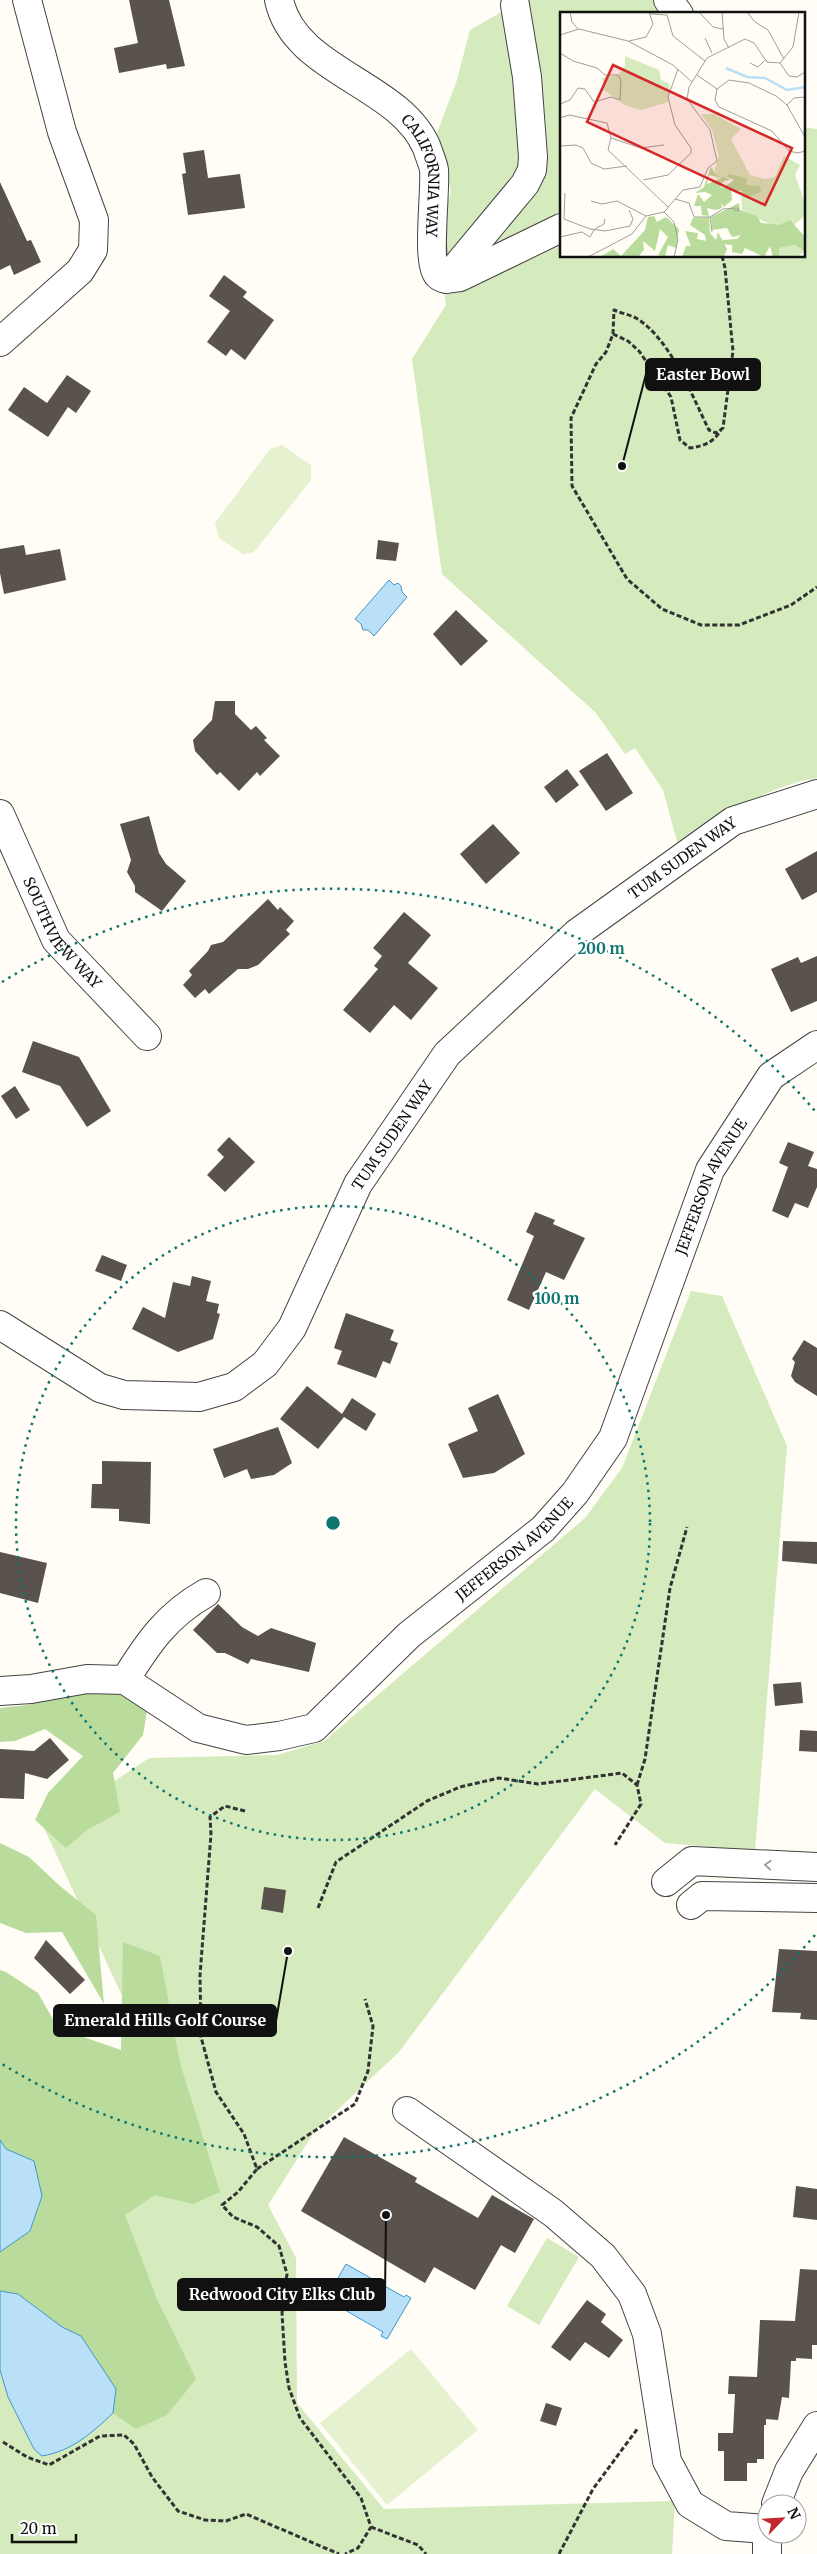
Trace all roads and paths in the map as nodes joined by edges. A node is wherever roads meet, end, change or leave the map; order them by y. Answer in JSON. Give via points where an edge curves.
{"nodes":[{"id":1,"x":27,"y":0,"type":"edge"},
{"id":2,"x":279,"y":0,"type":"edge"},
{"id":3,"x":668,"y":0,"type":"edge"},
{"id":4,"x":515,"y":5,"type":"dead end"},
{"id":5,"x":677,"y":12,"type":"edge"},
{"id":6,"x":560,"y":228,"type":"edge"},
{"id":7,"x":722,"y":258,"type":"edge"},
{"id":8,"x":446,"y":279,"type":"junction"},
{"id":9,"x":613,"y":334,"type":"junction"},
{"id":10,"x":0,"y":342,"type":"edge"},
{"id":11,"x":723,"y":428,"type":"junction"},
{"id":12,"x":817,"y":587,"type":"edge"},
{"id":13,"x":817,"y":794,"type":"edge"},
{"id":14,"x":0,"y":814,"type":"edge"},
{"id":15,"x":147,"y":1036,"type":"dead end"},
{"id":16,"x":817,"y":1045,"type":"edge"},
{"id":17,"x":0,"y":1325,"type":"edge"},
{"id":18,"x":687,"y":1527,"type":"dead end"},
{"id":19,"x":206,"y":1593,"type":"dead end"},
{"id":20,"x":125,"y":1680,"type":"junction"},
{"id":21,"x":0,"y":1691,"type":"edge"},
{"id":22,"x":637,"y":1784,"type":"junction"},
{"id":23,"x":245,"y":1811,"type":"dead end"},
{"id":24,"x":615,"y":1845,"type":"dead end"},
{"id":25,"x":817,"y":1867,"type":"edge"},
{"id":26,"x":666,"y":1882,"type":"dead end"},
{"id":27,"x":817,"y":1898,"type":"edge"},
{"id":28,"x":691,"y":1905,"type":"dead end"},
{"id":29,"x":318,"y":1908,"type":"dead end"},
{"id":30,"x":365,"y":1998,"type":"dead end"},
{"id":31,"x":407,"y":2111,"type":"dead end"},
{"id":32,"x":256,"y":2169,"type":"junction"},
{"id":33,"x":656,"y":2403,"type":"junction"},
{"id":34,"x":817,"y":2426,"type":"edge"},
{"id":35,"x":3,"y":2442,"type":"dead end"},
{"id":36,"x":780,"y":2494,"type":"edge"},
{"id":37,"x":371,"y":2527,"type":"junction"},
{"id":38,"x":757,"y":2534,"type":"edge"},
{"id":39,"x":338,"y":2554,"type":"edge"},
{"id":40,"x":345,"y":2554,"type":"edge"},
{"id":41,"x":426,"y":2554,"type":"edge"},
{"id":42,"x":559,"y":2554,"type":"edge"}],
"edges":[{"from":1,"to":10,"type":"street","via":[[62,132],[94,220],[93,250],[80,271]]},
{"from":2,"to":8,"type":"street","name":"CALIFORNIA WAY","via":[[295,34],[403,115],[426,147],[434,169],[434,269],[438,276]]},
{"from":3,"to":5,"type":"street"},
{"from":4,"to":8,"type":"street","via":[[527,77],[532,170]]},
{"from":6,"to":8,"type":"street","via":[[473,271]]},
{"from":7,"to":11,"type":"path","via":[[733,351]]},
{"from":9,"to":11,"type":"path","via":[[639,351],[671,397],[680,440],[690,448],[704,446]]},
{"from":9,"to":11,"type":"path","via":[[614,310],[636,318],[655,335],[674,360],[709,430],[716,433]]},
{"from":9,"to":12,"type":"path","via":[[571,418],[572,486],[628,579],[662,609],[701,625],[739,625],[791,605]]},
{"from":13,"to":17,"type":"street","name":"TUM SUDEN WAY","via":[[733,821],[577,933],[447,1054],[358,1184],[292,1328],[265,1364],[234,1387],[200,1397],[124,1396],[100,1388]]},
{"from":14,"to":15,"type":"street","name":"SOUTHVIEW WAY","via":[[56,940]]},
{"from":16,"to":20,"type":"street","name":"JEFFERSON AVENUE","via":[[771,1076],[710,1170],[613,1438],[575,1493],[543,1529],[409,1635],[314,1728],[246,1740],[198,1728]]},
{"from":18,"to":22,"type":"path","via":[[670,1588],[645,1759]]},
{"from":19,"to":20,"type":"street","via":[[183,1606],[150,1640]]},
{"from":20,"to":21,"type":"street","via":[[87,1679]]},
{"from":22,"to":24,"type":"path","via":[[641,1804]]},
{"from":22,"to":29,"type":"path","via":[[622,1773],[538,1784],[499,1778],[460,1787],[427,1802],[336,1862]]},
{"from":23,"to":32,"type":"path","via":[[225,1806],[210,1817],[200,1975],[201,2037],[216,2092],[244,2134]]},
{"from":25,"to":26,"type":"street","one_way":true,"via":[[692,1861]]},
{"from":27,"to":28,"type":"street","via":[[702,1896]]},
{"from":30,"to":32,"type":"path","via":[[373,2026],[368,2071],[355,2104]]},
{"from":31,"to":33,"type":"street","via":[[553,2213],[603,2256],[632,2294],[647,2334]]},
{"from":32,"to":37,"type":"path","via":[[238,2192],[222,2204],[233,2217],[257,2227],[279,2246],[287,2274],[282,2313],[284,2362],[289,2388],[300,2418],[361,2498]]},
{"from":33,"to":38,"type":"street","via":[[667,2461],[690,2504],[726,2526]]},
{"from":33,"to":42,"type":"path","via":[[593,2489]]},
{"from":34,"to":36,"type":"street","via":[[789,2471]]},
{"from":35,"to":39,"type":"path","via":[[27,2457],[49,2465],[100,2436],[124,2435],[134,2444],[152,2477],[178,2511],[205,2520],[226,2521],[246,2514]]},
{"from":37,"to":40,"type":"path","via":[[358,2548]]},
{"from":37,"to":41,"type":"path","via":[[418,2545]]}]}
